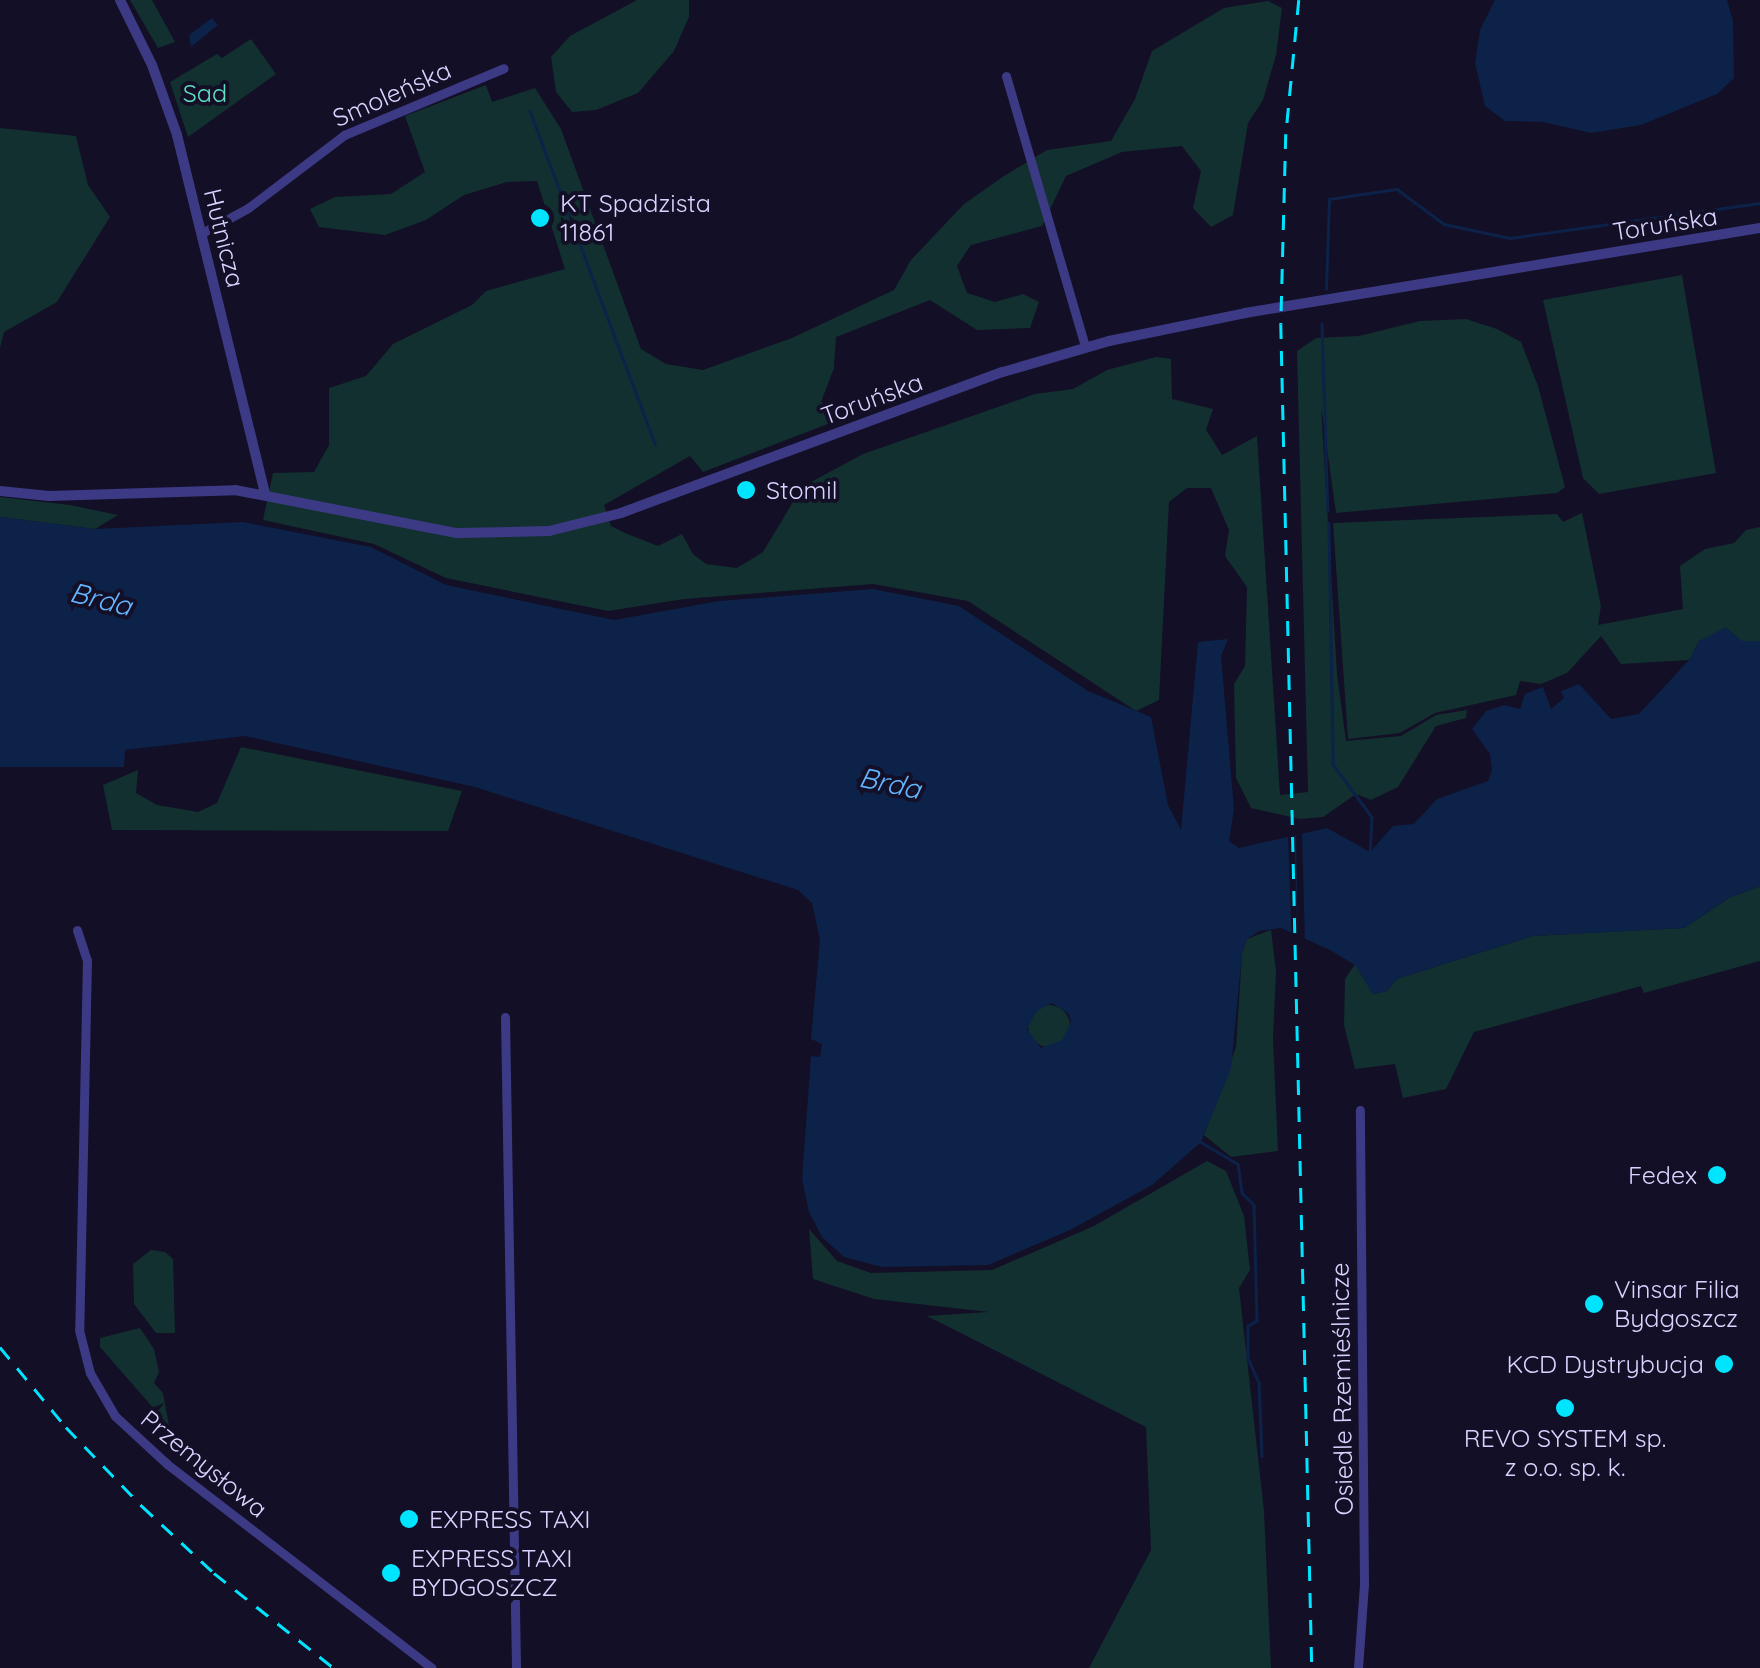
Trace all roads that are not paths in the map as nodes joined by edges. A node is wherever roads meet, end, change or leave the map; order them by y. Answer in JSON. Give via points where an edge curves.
{"nodes":[{"id":1,"x":120,"y":0,"type":"edge"},
{"id":2,"x":504,"y":68,"type":"dead end"},
{"id":3,"x":1006,"y":76,"type":"dead end"},
{"id":4,"x":1760,"y":228,"type":"edge"},
{"id":5,"x":202,"y":233,"type":"junction"},
{"id":6,"x":1085,"y":347,"type":"junction"},
{"id":7,"x":0,"y":492,"type":"edge"},
{"id":8,"x":265,"y":494,"type":"junction"},
{"id":9,"x":76,"y":930,"type":"dead end"},
{"id":10,"x":504,"y":1017,"type":"dead end"},
{"id":11,"x":1360,"y":1110,"type":"dead end"},
{"id":12,"x":432,"y":1668,"type":"edge"},
{"id":13,"x":516,"y":1668,"type":"edge"},
{"id":14,"x":1358,"y":1668,"type":"edge"}],
"edges":[{"from":1,"to":5,"type":"street","name":"Hutnicza","via":[[166,100]]},
{"from":2,"to":5,"type":"street","name":"Smoleńska","via":[[344,134],[248,208]]},
{"from":3,"to":6,"type":"street"},
{"from":4,"to":6,"type":"street","name":"Toruńska","via":[[1229,316]]},
{"from":5,"to":8,"type":"street","name":"Hutnicza"},
{"from":6,"to":8,"type":"street","name":"Toruńska","via":[[621,513],[549,531],[458,533]]},
{"from":7,"to":8,"type":"street","name":"Toruńska"},
{"from":9,"to":12,"type":"street","name":"Przemysłowa","via":[[87,960],[78,1298],[82,1351],[96,1385],[121,1422],[168,1464]]},
{"from":10,"to":13,"type":"street"},
{"from":11,"to":14,"type":"street","name":"Osiedle Rzemieślnicze","via":[[1364,1584]]}]}
